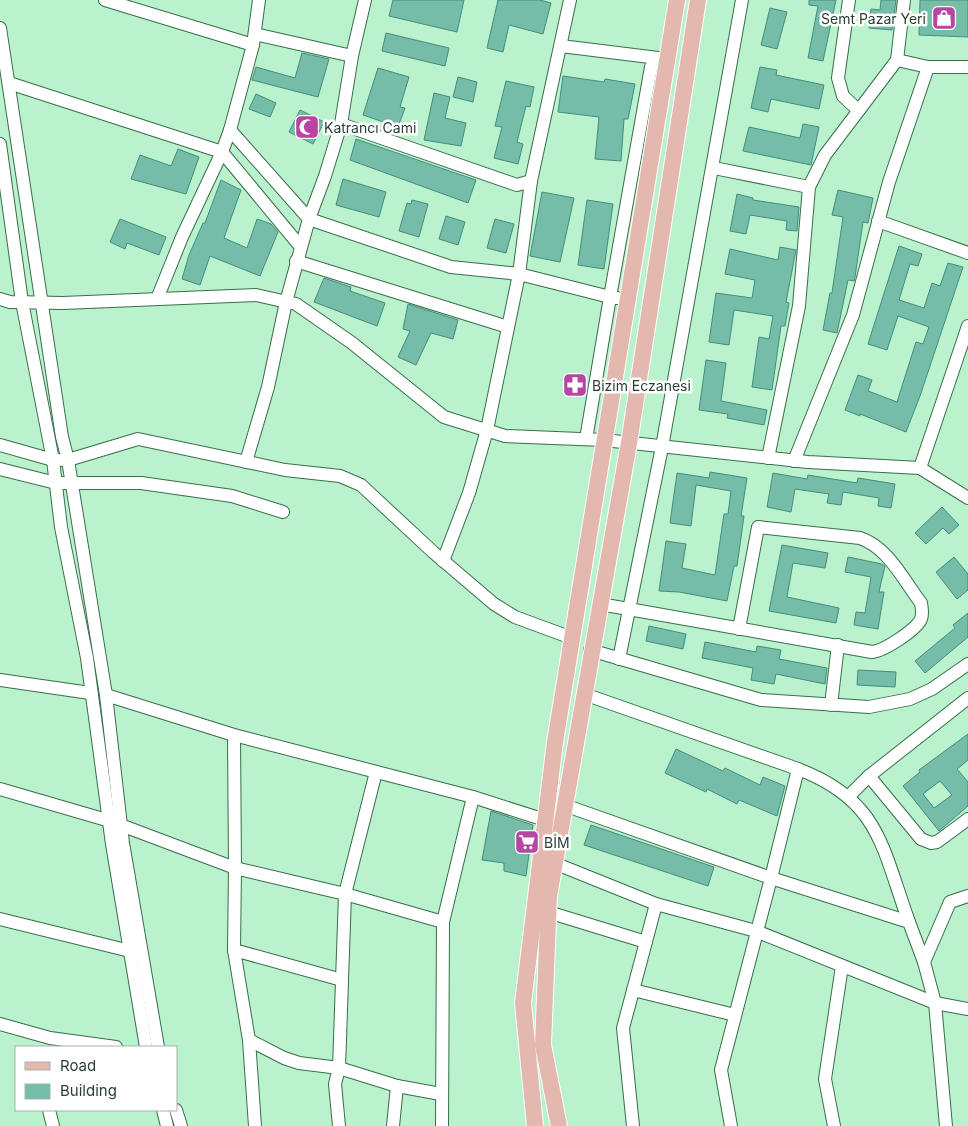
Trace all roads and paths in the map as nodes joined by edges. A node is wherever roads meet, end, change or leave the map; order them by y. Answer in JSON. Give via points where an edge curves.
{"nodes":[{"id":1,"x":105,"y":0,"type":"edge"},
{"id":2,"x":259,"y":0,"type":"edge"},
{"id":3,"x":365,"y":0,"type":"edge"},
{"id":4,"x":570,"y":0,"type":"edge"},
{"id":5,"x":677,"y":0,"type":"edge"},
{"id":6,"x":698,"y":0,"type":"edge"},
{"id":7,"x":742,"y":0,"type":"edge"},
{"id":8,"x":849,"y":0,"type":"edge"},
{"id":9,"x":904,"y":0,"type":"edge"},
{"id":10,"x":130,"y":3,"type":"edge"},
{"id":11,"x":0,"y":28,"type":"edge"},
{"id":12,"x":254,"y":39,"type":"junction"},
{"id":13,"x":561,"y":46,"type":"junction"},
{"id":14,"x":352,"y":56,"type":"junction"},
{"id":15,"x":897,"y":60,"type":"junction"},
{"id":16,"x":928,"y":67,"type":"junction"},
{"id":17,"x":968,"y":67,"type":"edge"},
{"id":18,"x":9,"y":83,"type":"junction"},
{"id":19,"x":858,"y":110,"type":"junction"},
{"id":20,"x":340,"y":124,"type":"junction"},
{"id":21,"x":230,"y":130,"type":"junction"},
{"id":22,"x":0,"y":144,"type":"edge"},
{"id":23,"x":222,"y":152,"type":"junction"},
{"id":24,"x":714,"y":168,"type":"junction"},
{"id":25,"x":531,"y":180,"type":"junction"},
{"id":26,"x":809,"y":187,"type":"junction"},
{"id":27,"x":309,"y":219,"type":"junction"},
{"id":28,"x":878,"y":221,"type":"junction"},
{"id":29,"x":300,"y":246,"type":"junction"},
{"id":30,"x":968,"y":253,"type":"edge"},
{"id":31,"x":296,"y":261,"type":"junction"},
{"id":32,"x":519,"y":274,"type":"junction"},
{"id":33,"x":610,"y":297,"type":"junction"},
{"id":34,"x":627,"y":298,"type":"junction"},
{"id":35,"x":0,"y":299,"type":"edge"},
{"id":36,"x":157,"y":299,"type":"junction"},
{"id":37,"x":43,"y":301,"type":"junction"},
{"id":38,"x":22,"y":302,"type":"junction"},
{"id":39,"x":286,"y":302,"type":"junction"},
{"id":40,"x":968,"y":326,"type":"edge"},
{"id":41,"x":508,"y":328,"type":"junction"},
{"id":42,"x":487,"y":430,"type":"junction"},
{"id":43,"x":586,"y":439,"type":"junction"},
{"id":44,"x":604,"y":440,"type":"junction"},
{"id":45,"x":628,"y":443,"type":"junction"},
{"id":46,"x":0,"y":445,"type":"edge"},
{"id":47,"x":662,"y":447,"type":"junction"},
{"id":48,"x":768,"y":458,"type":"junction"},
{"id":49,"x":53,"y":460,"type":"junction"},
{"id":50,"x":68,"y":460,"type":"junction"},
{"id":51,"x":794,"y":461,"type":"junction"},
{"id":52,"x":246,"y":462,"type":"junction"},
{"id":53,"x":920,"y":468,"type":"junction"},
{"id":54,"x":0,"y":469,"type":"edge"},
{"id":55,"x":72,"y":482,"type":"junction"},
{"id":56,"x":56,"y":483,"type":"junction"},
{"id":57,"x":968,"y":498,"type":"edge"},
{"id":58,"x":283,"y":512,"type":"dead end"},
{"id":59,"x":443,"y":561,"type":"junction"},
{"id":60,"x":600,"y":604,"type":"junction"},
{"id":61,"x":630,"y":610,"type":"junction"},
{"id":62,"x":739,"y":629,"type":"junction"},
{"id":63,"x":572,"y":638,"type":"junction"},
{"id":64,"x":838,"y":645,"type":"junction"},
{"id":65,"x":590,"y":650,"type":"junction"},
{"id":66,"x":619,"y":659,"type":"junction"},
{"id":67,"x":968,"y":664,"type":"edge"},
{"id":68,"x":0,"y":680,"type":"edge"},
{"id":69,"x":90,"y":692,"type":"junction"},
{"id":70,"x":584,"y":694,"type":"junction"},
{"id":71,"x":106,"y":695,"type":"junction"},
{"id":72,"x":968,"y":698,"type":"edge"},
{"id":73,"x":831,"y":705,"type":"junction"},
{"id":74,"x":234,"y":735,"type":"junction"},
{"id":75,"x":798,"y":769,"type":"junction"},
{"id":76,"x":376,"y":772,"type":"junction"},
{"id":77,"x":870,"y":776,"type":"junction"},
{"id":78,"x":0,"y":790,"type":"edge"},
{"id":79,"x":849,"y":796,"type":"junction"},
{"id":80,"x":473,"y":797,"type":"junction"},
{"id":81,"x":564,"y":806,"type":"junction"},
{"id":82,"x":968,"y":819,"type":"edge"},
{"id":83,"x":545,"y":820,"type":"junction"},
{"id":84,"x":116,"y":824,"type":"junction"},
{"id":85,"x":554,"y":863,"type":"junction"},
{"id":86,"x":235,"y":868,"type":"junction"},
{"id":87,"x":771,"y":878,"type":"junction"},
{"id":88,"x":345,"y":894,"type":"junction"},
{"id":89,"x":968,"y":896,"type":"edge"},
{"id":90,"x":656,"y":904,"type":"junction"},
{"id":91,"x":548,"y":912,"type":"junction"},
{"id":92,"x":0,"y":920,"type":"edge"},
{"id":93,"x":443,"y":922,"type":"junction"},
{"id":94,"x":909,"y":922,"type":"junction"},
{"id":95,"x":756,"y":931,"type":"junction"},
{"id":96,"x":646,"y":942,"type":"junction"},
{"id":97,"x":130,"y":950,"type":"junction"},
{"id":98,"x":234,"y":950,"type":"junction"},
{"id":99,"x":924,"y":962,"type":"junction"},
{"id":100,"x":842,"y":966,"type":"junction"},
{"id":101,"x":342,"y":980,"type":"junction"},
{"id":102,"x":633,"y":990,"type":"junction"},
{"id":103,"x":935,"y":1002,"type":"junction"},
{"id":104,"x":968,"y":1009,"type":"edge"},
{"id":105,"x":735,"y":1015,"type":"junction"},
{"id":106,"x":0,"y":1024,"type":"edge"},
{"id":107,"x":248,"y":1040,"type":"junction"},
{"id":108,"x":40,"y":1041,"type":"edge"},
{"id":109,"x":103,"y":1046,"type":"edge"},
{"id":110,"x":146,"y":1046,"type":"edge"},
{"id":111,"x":158,"y":1046,"type":"edge"},
{"id":112,"x":339,"y":1068,"type":"junction"},
{"id":113,"x":397,"y":1086,"type":"junction"},
{"id":114,"x":441,"y":1094,"type":"junction"},
{"id":115,"x":49,"y":1111,"type":"edge"},
{"id":116,"x":163,"y":1111,"type":"edge"},
{"id":117,"x":176,"y":1111,"type":"edge"},
{"id":118,"x":52,"y":1126,"type":"edge"},
{"id":119,"x":168,"y":1126,"type":"edge"},
{"id":120,"x":181,"y":1126,"type":"edge"},
{"id":121,"x":255,"y":1126,"type":"edge"},
{"id":122,"x":339,"y":1126,"type":"edge"},
{"id":123,"x":393,"y":1126,"type":"edge"},
{"id":124,"x":442,"y":1126,"type":"edge"},
{"id":125,"x":536,"y":1126,"type":"edge"},
{"id":126,"x":559,"y":1126,"type":"edge"},
{"id":127,"x":633,"y":1126,"type":"edge"},
{"id":128,"x":731,"y":1126,"type":"edge"},
{"id":129,"x":834,"y":1126,"type":"edge"},
{"id":130,"x":946,"y":1126,"type":"edge"}],
"edges":[{"from":1,"to":10,"type":"street"},
{"from":2,"to":12,"type":"street"},
{"from":3,"to":14,"type":"street"},
{"from":4,"to":13,"type":"street"},
{"from":5,"to":34,"type":"main road"},
{"from":6,"to":45,"type":"main road"},
{"from":7,"to":24,"type":"street"},
{"from":8,"to":19,"type":"street","via":[[838,78],[843,96]]},
{"from":9,"to":15,"type":"street"},
{"from":10,"to":12,"type":"street"},
{"from":11,"to":18,"type":"street"},
{"from":12,"to":14,"type":"street"},
{"from":12,"to":21,"type":"street"},
{"from":13,"to":25,"type":"street"},
{"from":13,"to":33,"type":"street","via":[[658,58],[651,67]]},
{"from":14,"to":20,"type":"street"},
{"from":15,"to":16,"type":"street"},
{"from":15,"to":19,"type":"street"},
{"from":16,"to":17,"type":"street"},
{"from":16,"to":28,"type":"street"},
{"from":18,"to":23,"type":"street"},
{"from":18,"to":37,"type":"street"},
{"from":19,"to":26,"type":"street","via":[[825,155]]},
{"from":20,"to":25,"type":"street","via":[[517,185]]},
{"from":20,"to":27,"type":"street"},
{"from":21,"to":23,"type":"street"},
{"from":21,"to":27,"type":"street"},
{"from":22,"to":38,"type":"street"},
{"from":23,"to":29,"type":"street"},
{"from":23,"to":36,"type":"street"},
{"from":24,"to":26,"type":"street"},
{"from":24,"to":47,"type":"street"},
{"from":25,"to":32,"type":"street"},
{"from":26,"to":48,"type":"street","via":[[798,306]]},
{"from":27,"to":29,"type":"street"},
{"from":27,"to":32,"type":"street","via":[[451,267]]},
{"from":28,"to":30,"type":"street"},
{"from":28,"to":51,"type":"street","via":[[853,314]]},
{"from":29,"to":31,"type":"street"},
{"from":31,"to":39,"type":"street"},
{"from":31,"to":41,"type":"street"},
{"from":32,"to":33,"type":"street"},
{"from":32,"to":41,"type":"street"},
{"from":33,"to":34,"type":"street"},
{"from":33,"to":43,"type":"street"},
{"from":34,"to":44,"type":"main road"},
{"from":35,"to":38,"type":"street"},
{"from":36,"to":37,"type":"street"},
{"from":36,"to":39,"type":"street","via":[[256,295]]},
{"from":37,"to":38,"type":"street"},
{"from":37,"to":50,"type":"street"},
{"from":38,"to":49,"type":"street"},
{"from":39,"to":42,"type":"street","via":[[296,304],[352,344],[444,417]]},
{"from":39,"to":52,"type":"street","via":[[268,387]]},
{"from":40,"to":53,"type":"street"},
{"from":41,"to":42,"type":"street"},
{"from":42,"to":43,"type":"street","via":[[505,436]]},
{"from":42,"to":59,"type":"street","via":[[469,493]]},
{"from":43,"to":44,"type":"street"},
{"from":44,"to":45,"type":"street"},
{"from":44,"to":63,"type":"main road"},
{"from":45,"to":47,"type":"street"},
{"from":45,"to":60,"type":"main road"},
{"from":46,"to":49,"type":"street"},
{"from":47,"to":48,"type":"street"},
{"from":47,"to":61,"type":"street"},
{"from":48,"to":51,"type":"street"},
{"from":49,"to":50,"type":"street"},
{"from":49,"to":56,"type":"street"},
{"from":50,"to":52,"type":"street","via":[[138,439]]},
{"from":50,"to":55,"type":"street"},
{"from":51,"to":53,"type":"street"},
{"from":52,"to":59,"type":"street","via":[[340,476],[361,485]]},
{"from":53,"to":57,"type":"street"},
{"from":54,"to":56,"type":"street"},
{"from":55,"to":56,"type":"street"},
{"from":55,"to":58,"type":"street","via":[[140,483],[232,496]]},
{"from":55,"to":71,"type":"street"},
{"from":56,"to":69,"type":"street"},
{"from":59,"to":63,"type":"street","via":[[494,604],[515,617]]},
{"from":60,"to":61,"type":"street"},
{"from":60,"to":65,"type":"main road"},
{"from":61,"to":62,"type":"street"},
{"from":61,"to":66,"type":"street"},
{"from":62,"to":64,"type":"street"},
{"from":62,"to":64,"type":"street","via":[[758,527],[860,538],[884,554],[921,603],[922,617],[892,644],[878,651]]},
{"from":63,"to":83,"type":"main road"},
{"from":64,"to":73,"type":"street"},
{"from":65,"to":66,"type":"street"},
{"from":65,"to":70,"type":"main road"},
{"from":66,"to":73,"type":"street","via":[[738,696]]},
{"from":67,"to":73,"type":"street","via":[[950,678],[910,698],[869,707]]},
{"from":68,"to":69,"type":"street"},
{"from":69,"to":84,"type":"street"},
{"from":70,"to":75,"type":"street"},
{"from":70,"to":81,"type":"main road"},
{"from":71,"to":74,"type":"street"},
{"from":71,"to":84,"type":"street"},
{"from":72,"to":77,"type":"street"},
{"from":74,"to":76,"type":"street"},
{"from":74,"to":86,"type":"street"},
{"from":75,"to":79,"type":"street","via":[[831,783]]},
{"from":75,"to":87,"type":"street"},
{"from":76,"to":80,"type":"street"},
{"from":76,"to":88,"type":"street"},
{"from":77,"to":79,"type":"street"},
{"from":77,"to":82,"type":"street","via":[[926,842],[937,842]]},
{"from":78,"to":84,"type":"street"},
{"from":79,"to":94,"type":"street","via":[[874,826]]},
{"from":80,"to":83,"type":"street"},
{"from":80,"to":93,"type":"street"},
{"from":81,"to":85,"type":"main road"},
{"from":81,"to":87,"type":"street"},
{"from":83,"to":125,"type":"main road","via":[[523,1003]]},
{"from":84,"to":86,"type":"street"},
{"from":84,"to":97,"type":"street"},
{"from":84,"to":111,"type":"street"},
{"from":85,"to":90,"type":"street"},
{"from":85,"to":91,"type":"main road"},
{"from":86,"to":88,"type":"street"},
{"from":86,"to":98,"type":"street"},
{"from":87,"to":94,"type":"street"},
{"from":87,"to":95,"type":"street"},
{"from":88,"to":93,"type":"street"},
{"from":88,"to":101,"type":"street"},
{"from":89,"to":99,"type":"street","via":[[950,902]]},
{"from":90,"to":95,"type":"street"},
{"from":90,"to":96,"type":"street"},
{"from":91,"to":96,"type":"street"},
{"from":91,"to":126,"type":"main road","via":[[543,1045]]},
{"from":92,"to":97,"type":"street"},
{"from":93,"to":114,"type":"street"},
{"from":94,"to":99,"type":"street"},
{"from":95,"to":100,"type":"street"},
{"from":95,"to":105,"type":"street"},
{"from":96,"to":102,"type":"street"},
{"from":97,"to":110,"type":"street"},
{"from":98,"to":101,"type":"street"},
{"from":98,"to":107,"type":"street"},
{"from":99,"to":103,"type":"street"},
{"from":100,"to":103,"type":"street"},
{"from":100,"to":129,"type":"street","via":[[825,1079]]},
{"from":101,"to":112,"type":"street"},
{"from":102,"to":105,"type":"street"},
{"from":102,"to":127,"type":"street","via":[[623,1028]]},
{"from":103,"to":104,"type":"street"},
{"from":103,"to":130,"type":"street"},
{"from":105,"to":128,"type":"street","via":[[721,1070]]},
{"from":106,"to":108,"type":"street"},
{"from":107,"to":112,"type":"street","via":[[299,1063]]},
{"from":107,"to":121,"type":"street"},
{"from":108,"to":109,"type":"street"},
{"from":112,"to":113,"type":"street"},
{"from":112,"to":122,"type":"street","via":[[335,1084]]},
{"from":113,"to":114,"type":"street"},
{"from":113,"to":123,"type":"street"},
{"from":114,"to":124,"type":"street"},
{"from":115,"to":118,"type":"street"},
{"from":116,"to":119,"type":"street"},
{"from":117,"to":120,"type":"street"}]}
